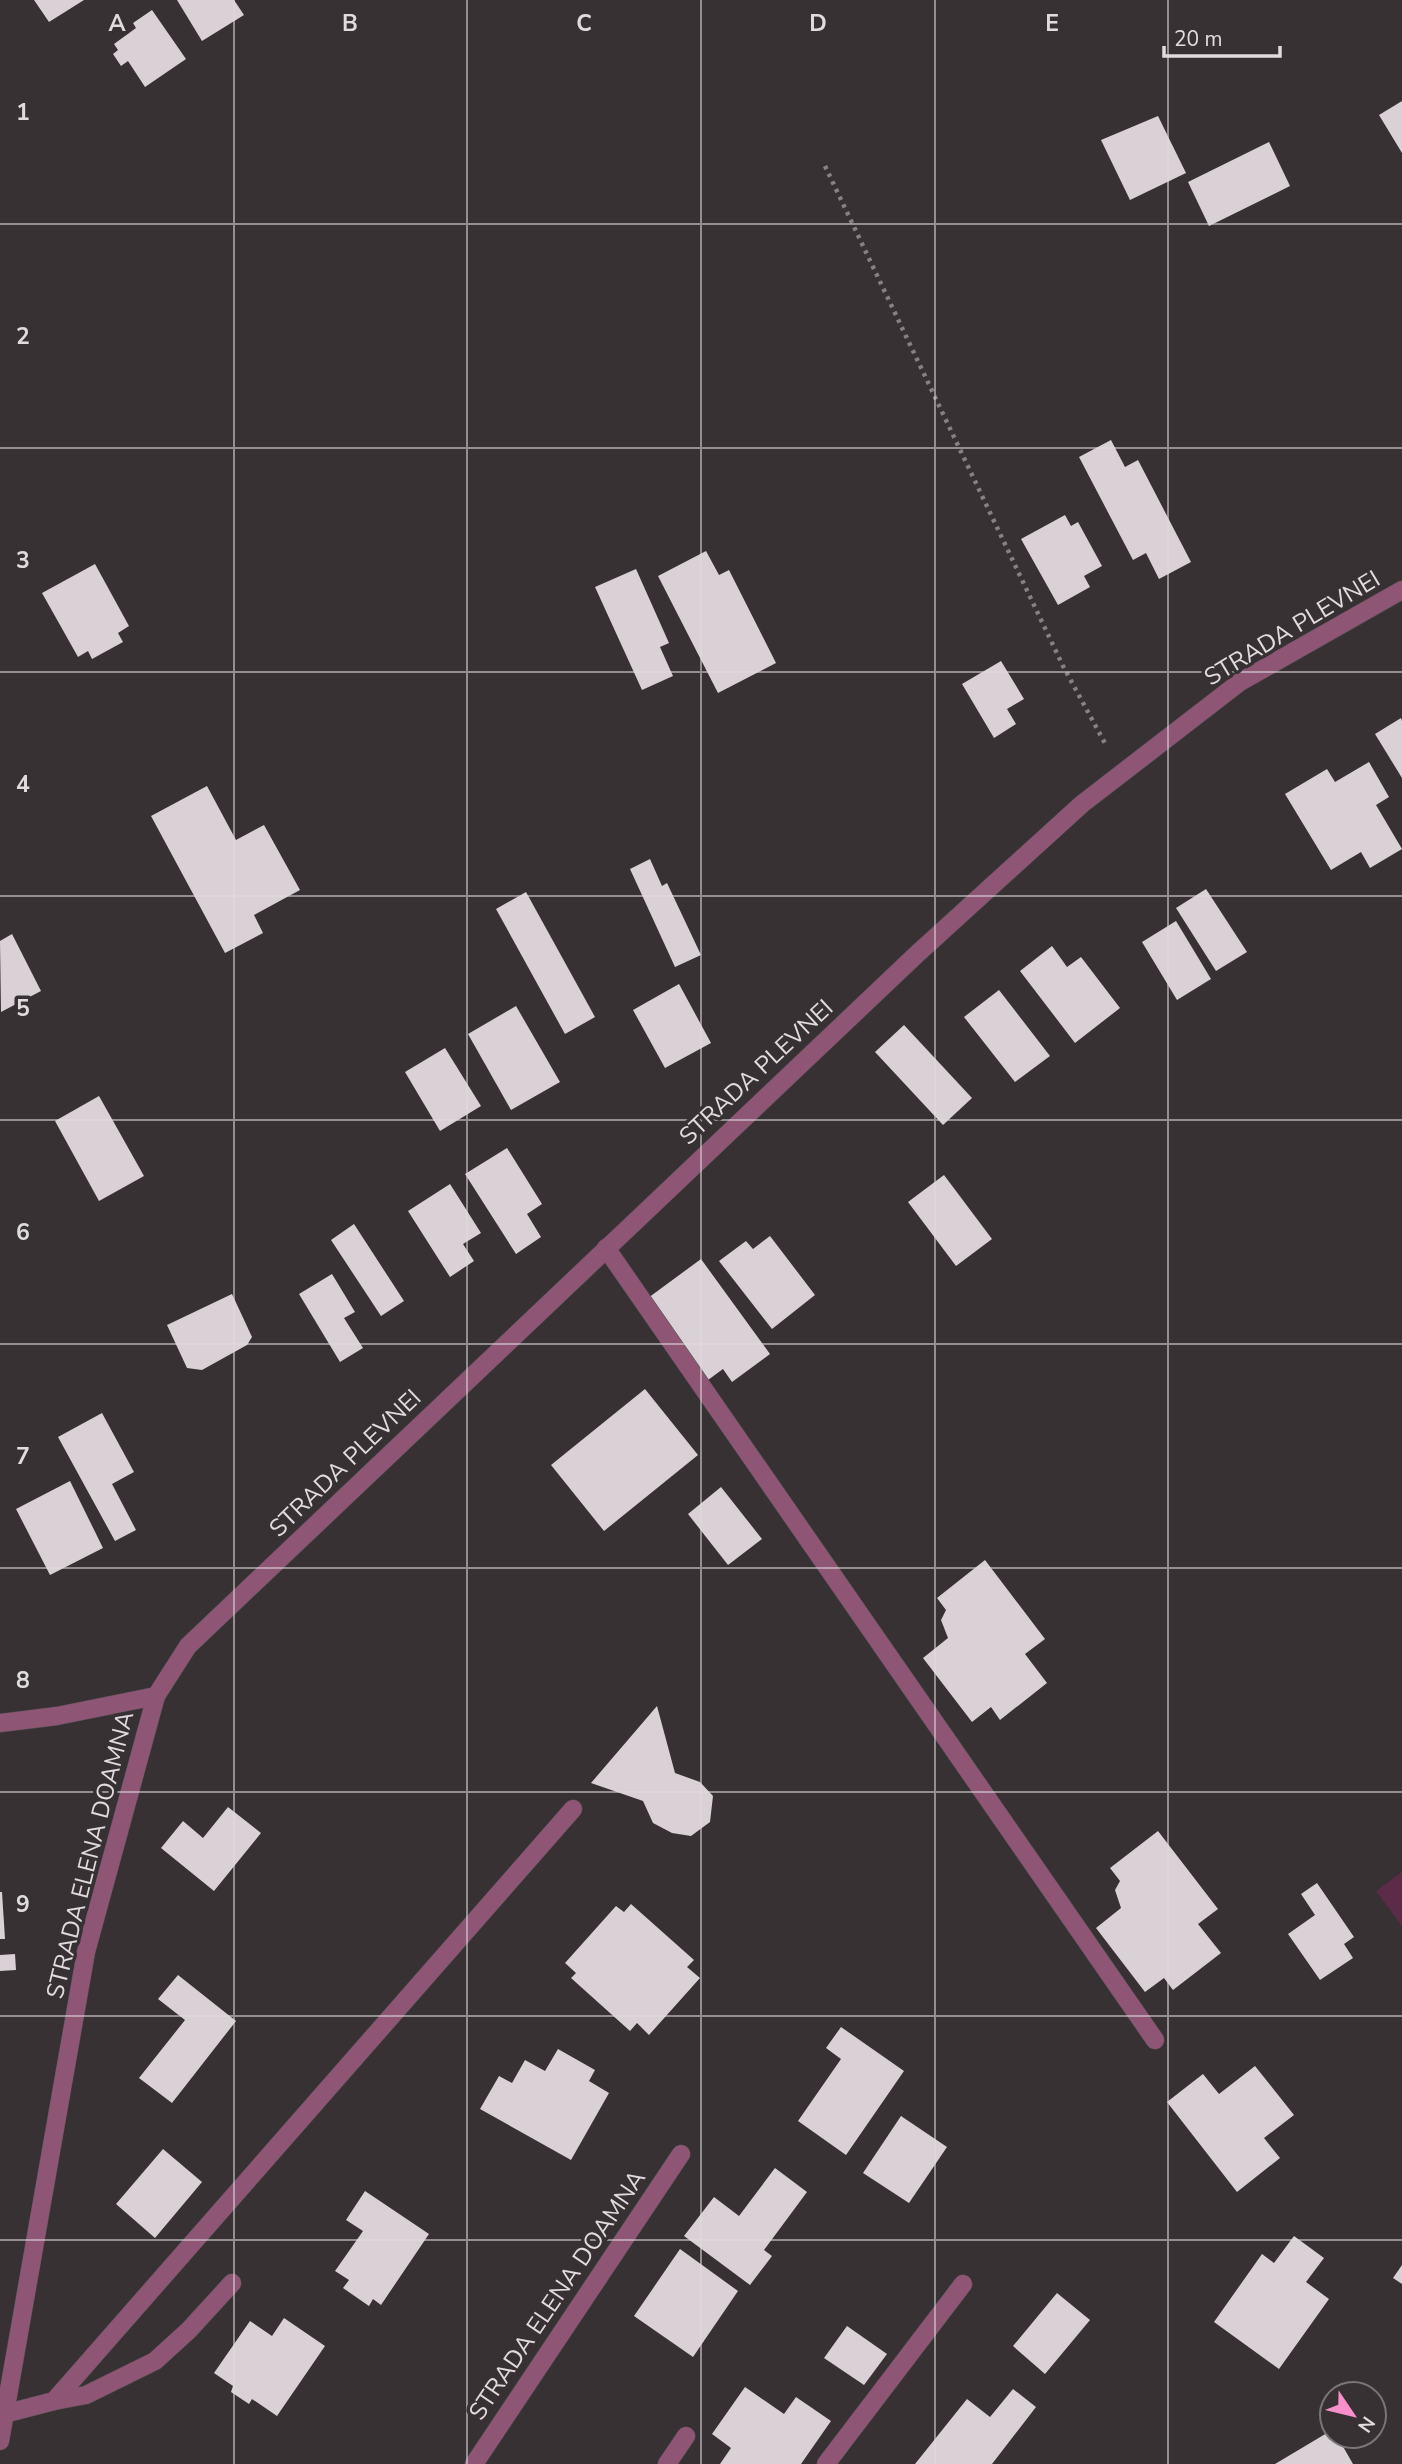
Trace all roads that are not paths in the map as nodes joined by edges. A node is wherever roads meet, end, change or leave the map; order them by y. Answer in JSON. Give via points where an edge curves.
{"nodes":[{"id":1,"x":1402,"y":590,"type":"edge"},
{"id":2,"x":606,"y":1248,"type":"junction"},
{"id":3,"x":188,"y":1646,"type":"joint"},
{"id":4,"x":156,"y":1696,"type":"junction"},
{"id":5,"x":0,"y":1723,"type":"edge"},
{"id":6,"x":573,"y":1809,"type":"dead end"},
{"id":7,"x":1156,"y":2040,"type":"dead end"},
{"id":8,"x":681,"y":2154,"type":"dead end"},
{"id":9,"x":232,"y":2283,"type":"dead end"},
{"id":10,"x":963,"y":2284,"type":"dead end"},
{"id":11,"x":8,"y":2350,"type":"edge"},
{"id":12,"x":54,"y":2401,"type":"junction"},
{"id":13,"x":4,"y":2414,"type":"junction"},
{"id":14,"x":685,"y":2436,"type":"dead end"},
{"id":15,"x":0,"y":2441,"type":"edge"},
{"id":16,"x":474,"y":2464,"type":"edge"},
{"id":17,"x":667,"y":2464,"type":"edge"},
{"id":18,"x":826,"y":2464,"type":"edge"}],
"edges":[{"from":1,"to":2,"type":"street","name":"STRADA PLEVNEI","via":[[1240,682],[1082,804]]},
{"from":2,"to":3,"type":"street","name":"STRADA PLEVNEI"},
{"from":2,"to":7,"type":"street"},
{"from":3,"to":4,"type":"street","name":"STRADA ELENA DOAMNA"},
{"from":4,"to":5,"type":"street"},
{"from":4,"to":11,"type":"street","name":"STRADA ELENA DOAMNA","via":[[86,1952]]},
{"from":6,"to":12,"type":"street"},
{"from":8,"to":16,"type":"street","name":"STRADA ELENA DOAMNA"},
{"from":9,"to":12,"type":"street","via":[[155,2361],[86,2395]]},
{"from":10,"to":18,"type":"street"},
{"from":11,"to":13,"type":"street","name":"STRADA ELENA DOAMNA"},
{"from":12,"to":13,"type":"street"},
{"from":13,"to":15,"type":"street","name":"STRADA ELENA DOAMNA"},
{"from":14,"to":17,"type":"street"}]}
